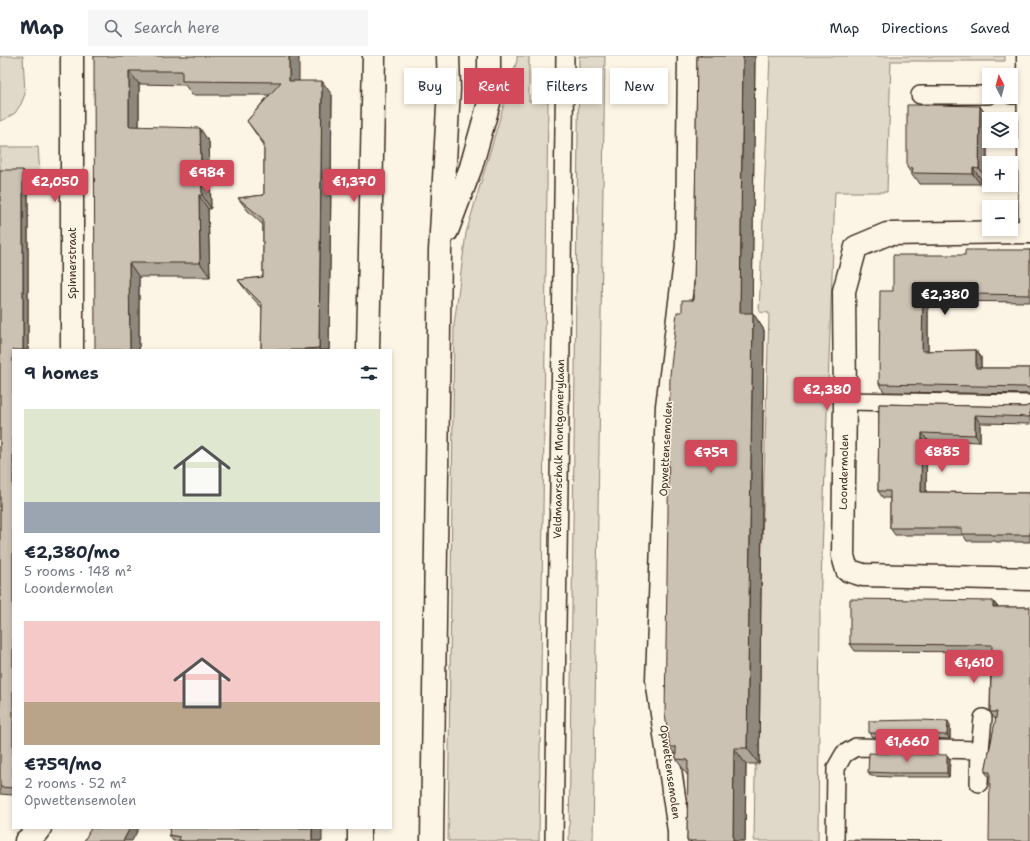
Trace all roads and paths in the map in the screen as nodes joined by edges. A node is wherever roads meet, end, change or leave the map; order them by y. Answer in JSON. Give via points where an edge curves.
{"nodes":[{"id":1,"x":72,"y":56,"type":"edge"},
{"id":2,"x":374,"y":56,"type":"edge"},
{"id":3,"x":448,"y":56,"type":"edge"},
{"id":4,"x":490,"y":56,"type":"edge"},
{"id":5,"x":564,"y":56,"type":"edge"},
{"id":6,"x":689,"y":56,"type":"edge"},
{"id":7,"x":1028,"y":56,"type":"edge"},
{"id":8,"x":920,"y":95,"type":"dead end"},
{"id":9,"x":982,"y":95,"type":"edge"},
{"id":10,"x":1020,"y":95,"type":"edge"},
{"id":11,"x":1030,"y":232,"type":"edge"},
{"id":12,"x":440,"y":251,"type":"junction"},
{"id":13,"x":72,"y":349,"type":"edge"},
{"id":14,"x":368,"y":349,"type":"edge"},
{"id":15,"x":844,"y":401,"type":"junction"},
{"id":16,"x":1030,"y":404,"type":"edge"},
{"id":17,"x":1030,"y":579,"type":"edge"},
{"id":18,"x":983,"y":718,"type":"dead end"},
{"id":19,"x":980,"y":750,"type":"junction"},
{"id":20,"x":979,"y":783,"type":"dead end"},
{"id":21,"x":39,"y":829,"type":"edge"},
{"id":22,"x":359,"y":829,"type":"edge"},
{"id":23,"x":26,"y":841,"type":"edge"},
{"id":24,"x":359,"y":841,"type":"edge"},
{"id":25,"x":432,"y":841,"type":"edge"},
{"id":26,"x":554,"y":841,"type":"edge"},
{"id":27,"x":679,"y":841,"type":"edge"},
{"id":28,"x":835,"y":841,"type":"edge"}],
"edges":[{"from":1,"to":13,"type":"street","name":"Spinnerstraat"},
{"from":2,"to":14,"type":"street"},
{"from":3,"to":12,"type":"street","via":[[449,89]]},
{"from":4,"to":12,"type":"street","via":[[489,103],[471,167]]},
{"from":5,"to":26,"type":"lane","name":"Veldmaarschalk Montgomerylaan"},
{"from":6,"to":27,"type":"street","name":"Opwettensemolen","via":[[687,246],[667,406],[657,680]]},
{"from":7,"to":10,"type":"street"},
{"from":8,"to":9,"type":"lane"},
{"from":10,"to":11,"type":"street"},
{"from":11,"to":15,"type":"street","name":"Loondermolen","via":[[887,234],[856,247],[844,291]]},
{"from":12,"to":25,"type":"street"},
{"from":15,"to":16,"type":"lane"},
{"from":15,"to":17,"type":"street","name":"Loondermolen","via":[[843,556],[847,570],[863,575]]},
{"from":18,"to":19,"type":"lane"},
{"from":19,"to":20,"type":"lane"},
{"from":19,"to":28,"type":"lane","via":[[856,747],[844,754],[836,768]]},
{"from":21,"to":23,"type":"street"},
{"from":22,"to":24,"type":"street"}]}
